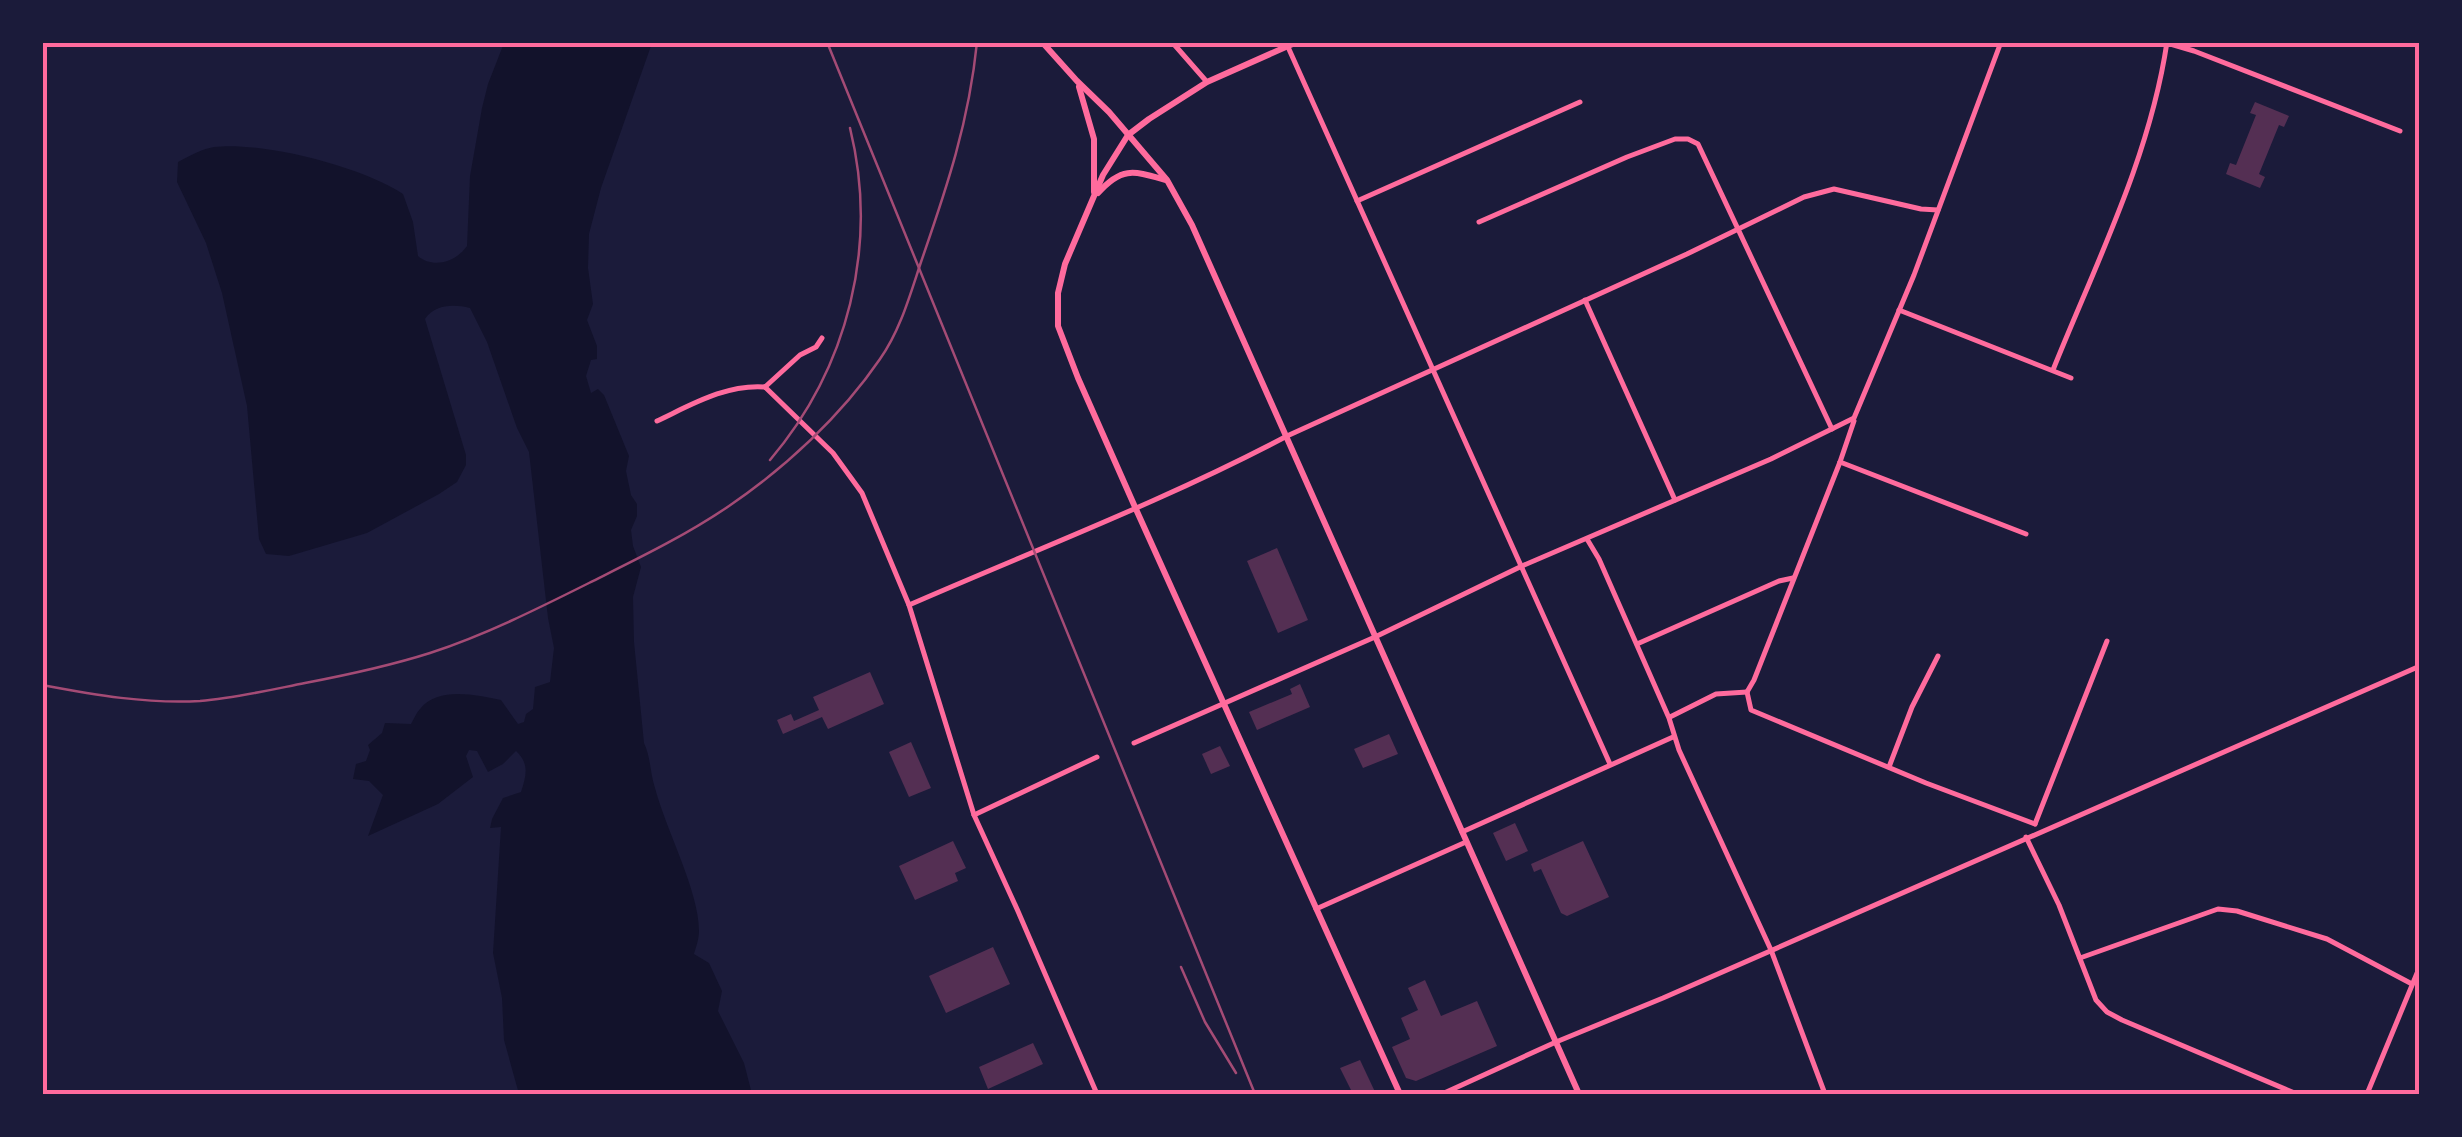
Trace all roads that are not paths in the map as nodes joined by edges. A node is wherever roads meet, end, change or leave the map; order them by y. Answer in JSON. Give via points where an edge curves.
{"nodes":[{"id":1,"x":1042,"y":42,"type":"edge"},
{"id":2,"x":1298,"y":42,"type":"edge"},
{"id":3,"x":2001,"y":42,"type":"edge"},
{"id":4,"x":2167,"y":43,"type":"edge"},
{"id":5,"x":1177,"y":44,"type":"edge"},
{"id":6,"x":1288,"y":47,"type":"junction"},
{"id":7,"x":1077,"y":81,"type":"junction"},
{"id":8,"x":1207,"y":82,"type":"junction"},
{"id":9,"x":1580,"y":102,"type":"dead end"},
{"id":10,"x":2400,"y":131,"type":"dead end"},
{"id":11,"x":1128,"y":135,"type":"junction"},
{"id":12,"x":1167,"y":180,"type":"junction"},
{"id":13,"x":1094,"y":198,"type":"junction"},
{"id":14,"x":1357,"y":200,"type":"junction"},
{"id":15,"x":1938,"y":210,"type":"junction"},
{"id":16,"x":1479,"y":222,"type":"dead end"},
{"id":17,"x":1739,"y":229,"type":"junction"},
{"id":18,"x":1586,"y":300,"type":"junction"},
{"id":19,"x":1899,"y":310,"type":"junction"},
{"id":20,"x":822,"y":338,"type":"dead end"},
{"id":21,"x":1434,"y":370,"type":"junction"},
{"id":22,"x":2053,"y":370,"type":"junction"},
{"id":23,"x":2071,"y":378,"type":"dead end"},
{"id":24,"x":765,"y":388,"type":"junction"},
{"id":25,"x":1854,"y":418,"type":"junction"},
{"id":26,"x":657,"y":422,"type":"dead end"},
{"id":27,"x":1832,"y":430,"type":"junction"},
{"id":28,"x":1288,"y":436,"type":"junction"},
{"id":29,"x":1840,"y":462,"type":"junction"},
{"id":30,"x":1675,"y":500,"type":"junction"},
{"id":31,"x":1136,"y":507,"type":"junction"},
{"id":32,"x":2026,"y":534,"type":"dead end"},
{"id":33,"x":1587,"y":540,"type":"junction"},
{"id":34,"x":1522,"y":566,"type":"junction"},
{"id":35,"x":1794,"y":578,"type":"junction"},
{"id":36,"x":909,"y":605,"type":"junction"},
{"id":37,"x":1374,"y":637,"type":"junction"},
{"id":38,"x":2107,"y":641,"type":"dead end"},
{"id":39,"x":1637,"y":644,"type":"junction"},
{"id":40,"x":1938,"y":656,"type":"dead end"},
{"id":41,"x":2420,"y":666,"type":"edge"},
{"id":42,"x":1746,"y":692,"type":"junction"},
{"id":43,"x":1223,"y":704,"type":"junction"},
{"id":44,"x":1670,"y":718,"type":"junction"},
{"id":45,"x":1674,"y":736,"type":"junction"},
{"id":46,"x":1134,"y":743,"type":"dead end"},
{"id":47,"x":1097,"y":757,"type":"dead end"},
{"id":48,"x":1610,"y":764,"type":"junction"},
{"id":49,"x":1889,"y":766,"type":"junction"},
{"id":50,"x":974,"y":816,"type":"junction"},
{"id":51,"x":2035,"y":824,"type":"junction"},
{"id":52,"x":2040,"y":831,"type":"junction"},
{"id":53,"x":1462,"y":832,"type":"junction"},
{"id":54,"x":2026,"y":837,"type":"junction"},
{"id":55,"x":1466,"y":842,"type":"junction"},
{"id":56,"x":1316,"y":909,"type":"junction"},
{"id":57,"x":1771,"y":950,"type":"junction"},
{"id":58,"x":2080,"y":958,"type":"junction"},
{"id":59,"x":2420,"y":966,"type":"edge"},
{"id":60,"x":2416,"y":980,"type":"edge"},
{"id":61,"x":1556,"y":1042,"type":"junction"},
{"id":62,"x":1097,"y":1094,"type":"edge"},
{"id":63,"x":1400,"y":1094,"type":"edge"},
{"id":64,"x":1442,"y":1094,"type":"edge"},
{"id":65,"x":1579,"y":1094,"type":"edge"},
{"id":66,"x":1826,"y":1094,"type":"edge"},
{"id":67,"x":2297,"y":1094,"type":"edge"},
{"id":68,"x":2367,"y":1094,"type":"edge"}],
"edges":[{"from":1,"to":7,"type":"main road"},
{"from":2,"to":6,"type":"main road"},
{"from":3,"to":15,"type":"street"},
{"from":4,"to":10,"type":"street"},
{"from":4,"to":22,"type":"street","via":[[2147,136]]},
{"from":5,"to":8,"type":"street"},
{"from":6,"to":8,"type":"main road"},
{"from":6,"to":14,"type":"street"},
{"from":7,"to":11,"type":"main road"},
{"from":7,"to":13,"type":"main road","via":[[1094,139]]},
{"from":8,"to":11,"type":"main road"},
{"from":9,"to":14,"type":"street"},
{"from":11,"to":12,"type":"main road"},
{"from":11,"to":13,"type":"main road"},
{"from":12,"to":13,"type":"main road","via":[[1120,174]]},
{"from":12,"to":28,"type":"main road"},
{"from":13,"to":31,"type":"main road","via":[[1066,264],[1058,326]]},
{"from":14,"to":21,"type":"street"},
{"from":15,"to":17,"type":"street","via":[[1834,189]]},
{"from":15,"to":19,"type":"street"},
{"from":16,"to":17,"type":"street","via":[[1626,157],[1688,139],[1706,158]]},
{"from":17,"to":18,"type":"street"},
{"from":17,"to":27,"type":"street"},
{"from":18,"to":21,"type":"street"},
{"from":18,"to":30,"type":"street"},
{"from":19,"to":22,"type":"street"},
{"from":19,"to":25,"type":"street"},
{"from":20,"to":24,"type":"street"},
{"from":21,"to":28,"type":"street"},
{"from":21,"to":34,"type":"street"},
{"from":22,"to":23,"type":"street"},
{"from":24,"to":26,"type":"street","via":[[724,392]]},
{"from":24,"to":36,"type":"street","via":[[862,493]]},
{"from":25,"to":27,"type":"street"},
{"from":25,"to":29,"type":"street"},
{"from":27,"to":30,"type":"street"},
{"from":28,"to":31,"type":"street"},
{"from":28,"to":37,"type":"main road"},
{"from":29,"to":32,"type":"street"},
{"from":29,"to":35,"type":"street"},
{"from":30,"to":33,"type":"street"},
{"from":31,"to":36,"type":"street"},
{"from":31,"to":43,"type":"main road"},
{"from":33,"to":34,"type":"street"},
{"from":33,"to":39,"type":"street"},
{"from":34,"to":37,"type":"street"},
{"from":34,"to":48,"type":"street"},
{"from":35,"to":39,"type":"street"},
{"from":35,"to":42,"type":"street"},
{"from":36,"to":50,"type":"street"},
{"from":37,"to":43,"type":"street"},
{"from":37,"to":53,"type":"main road"},
{"from":38,"to":51,"type":"street"},
{"from":39,"to":44,"type":"street"},
{"from":40,"to":49,"type":"street"},
{"from":41,"to":52,"type":"street"},
{"from":42,"to":44,"type":"street","via":[[1716,694]]},
{"from":42,"to":49,"type":"street","via":[[1751,710]]},
{"from":43,"to":46,"type":"street"},
{"from":43,"to":56,"type":"main road"},
{"from":44,"to":45,"type":"street"},
{"from":45,"to":48,"type":"street"},
{"from":45,"to":57,"type":"street"},
{"from":47,"to":50,"type":"street"},
{"from":48,"to":53,"type":"street"},
{"from":49,"to":51,"type":"street"},
{"from":50,"to":62,"type":"street"},
{"from":51,"to":52,"type":"street"},
{"from":52,"to":54,"type":"street"},
{"from":53,"to":55,"type":"main road"},
{"from":54,"to":57,"type":"street"},
{"from":54,"to":58,"type":"street"},
{"from":55,"to":56,"type":"street"},
{"from":55,"to":61,"type":"main road"},
{"from":56,"to":63,"type":"main road"},
{"from":57,"to":61,"type":"street"},
{"from":57,"to":66,"type":"street"},
{"from":58,"to":60,"type":"street","via":[[2218,909],[2327,939]]},
{"from":58,"to":67,"type":"street","via":[[2107,1012]]},
{"from":59,"to":60,"type":"street"},
{"from":60,"to":68,"type":"street"},
{"from":61,"to":64,"type":"street"},
{"from":61,"to":65,"type":"main road"}]}
